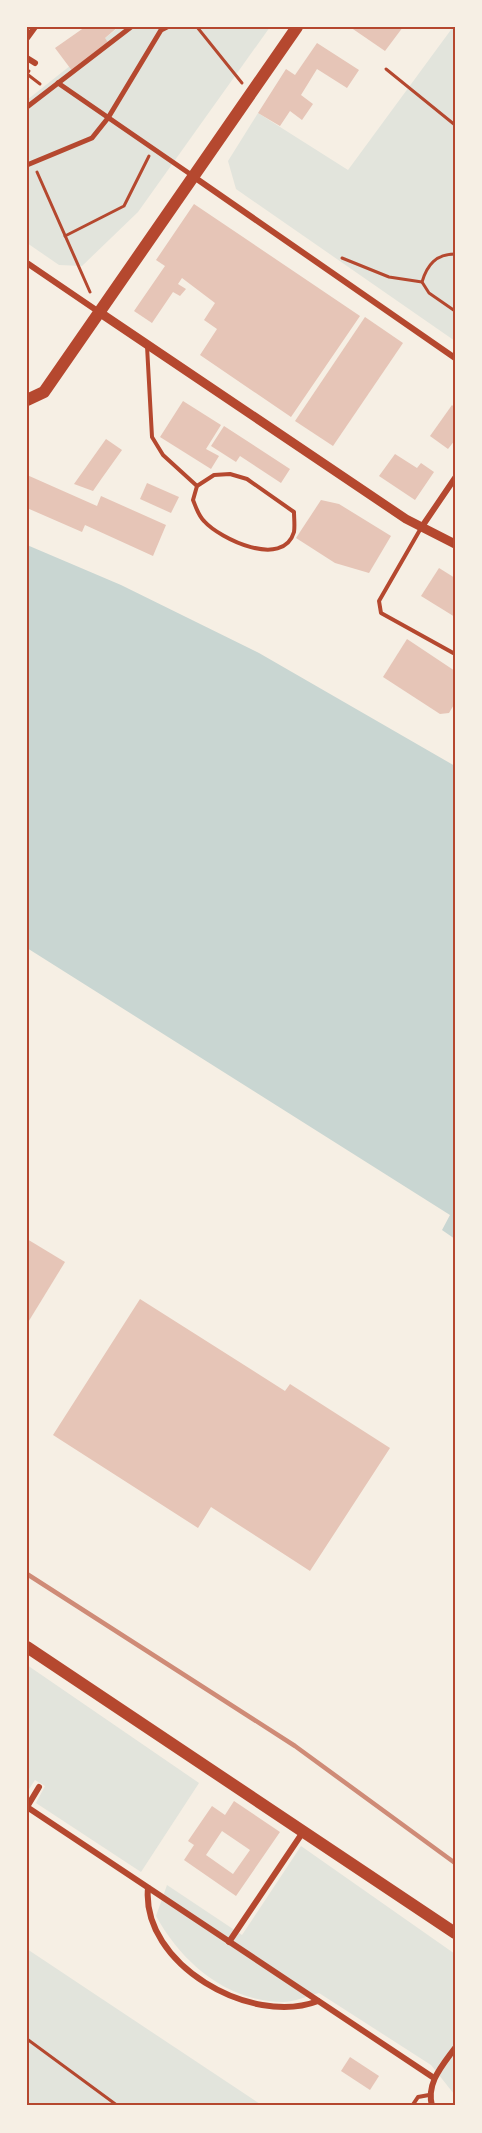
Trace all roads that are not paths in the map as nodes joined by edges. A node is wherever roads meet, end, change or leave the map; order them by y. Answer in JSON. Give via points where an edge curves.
{"nodes":[{"id":1,"x":35,"y":27,"type":"edge"},
{"id":2,"x":131,"y":27,"type":"edge"},
{"id":3,"x":167,"y":27,"type":"edge"},
{"id":4,"x":297,"y":27,"type":"edge"},
{"id":5,"x":27,"y":38,"type":"edge"},
{"id":6,"x":27,"y":58,"type":"edge"},
{"id":7,"x":35,"y":63,"type":"road end"},
{"id":8,"x":58,"y":83,"type":"junction"},
{"id":9,"x":27,"y":107,"type":"edge"},
{"id":10,"x":108,"y":118,"type":"junction"},
{"id":11,"x":30,"y":163,"type":"edge"},
{"id":12,"x":194,"y":177,"type":"junction"},
{"id":13,"x":27,"y":263,"type":"edge"},
{"id":14,"x":99,"y":312,"type":"junction"},
{"id":15,"x":147,"y":346,"type":"junction"},
{"id":16,"x":455,"y":358,"type":"edge"},
{"id":17,"x":27,"y":400,"type":"edge"},
{"id":18,"x":455,"y":478,"type":"edge"},
{"id":19,"x":197,"y":486,"type":"junction"},
{"id":20,"x":422,"y":528,"type":"junction"},
{"id":21,"x":455,"y":544,"type":"edge"},
{"id":22,"x":455,"y":654,"type":"edge"},
{"id":23,"x":27,"y":1647,"type":"edge"},
{"id":24,"x":39,"y":1786,"type":"dead end"},
{"id":25,"x":27,"y":1807,"type":"edge"},
{"id":26,"x":303,"y":1832,"type":"junction"},
{"id":27,"x":148,"y":1888,"type":"junction"},
{"id":28,"x":455,"y":1933,"type":"edge"},
{"id":29,"x":229,"y":1942,"type":"junction"},
{"id":30,"x":318,"y":2001,"type":"junction"},
{"id":31,"x":455,"y":2048,"type":"edge"},
{"id":32,"x":434,"y":2078,"type":"junction"},
{"id":33,"x":429,"y":2095,"type":"junction"},
{"id":34,"x":412,"y":2106,"type":"edge"},
{"id":35,"x":432,"y":2106,"type":"edge"}],
"edges":[{"from":1,"to":5,"type":"street"},
{"from":2,"to":8,"type":"street"},
{"from":3,"to":10,"type":"street","via":[[161,30]]},
{"from":4,"to":12,"type":"main road"},
{"from":6,"to":7,"type":"street"},
{"from":8,"to":9,"type":"street"},
{"from":8,"to":10,"type":"street"},
{"from":10,"to":11,"type":"street","via":[[92,138]]},
{"from":10,"to":12,"type":"street"},
{"from":12,"to":14,"type":"main road"},
{"from":12,"to":16,"type":"street"},
{"from":13,"to":14,"type":"street"},
{"from":14,"to":15,"type":"street"},
{"from":14,"to":17,"type":"main road","via":[[44,392]]},
{"from":15,"to":19,"type":"lane","via":[[152,436],[163,455]]},
{"from":15,"to":20,"type":"street"},
{"from":18,"to":20,"type":"street"},
{"from":19,"to":19,"type":"lane","via":[[214,475],[247,479],[294,512],[294,531],[287,543],[278,548],[246,546],[204,522],[194,500]]},
{"from":20,"to":21,"type":"street"},
{"from":20,"to":22,"type":"lane","via":[[378,601],[381,613]]},
{"from":23,"to":26,"type":"main road"},
{"from":24,"to":25,"type":"street"},
{"from":25,"to":27,"type":"street"},
{"from":26,"to":28,"type":"main road"},
{"from":26,"to":29,"type":"street"},
{"from":27,"to":29,"type":"street"},
{"from":27,"to":30,"type":"street","via":[[149,1918],[174,1955],[204,1983],[265,2008],[303,2007]]},
{"from":29,"to":30,"type":"street"},
{"from":30,"to":32,"type":"street"},
{"from":31,"to":32,"type":"street"},
{"from":32,"to":33,"type":"street"},
{"from":33,"to":34,"type":"lane","via":[[418,2097]]},
{"from":33,"to":35,"type":"street"}]}
